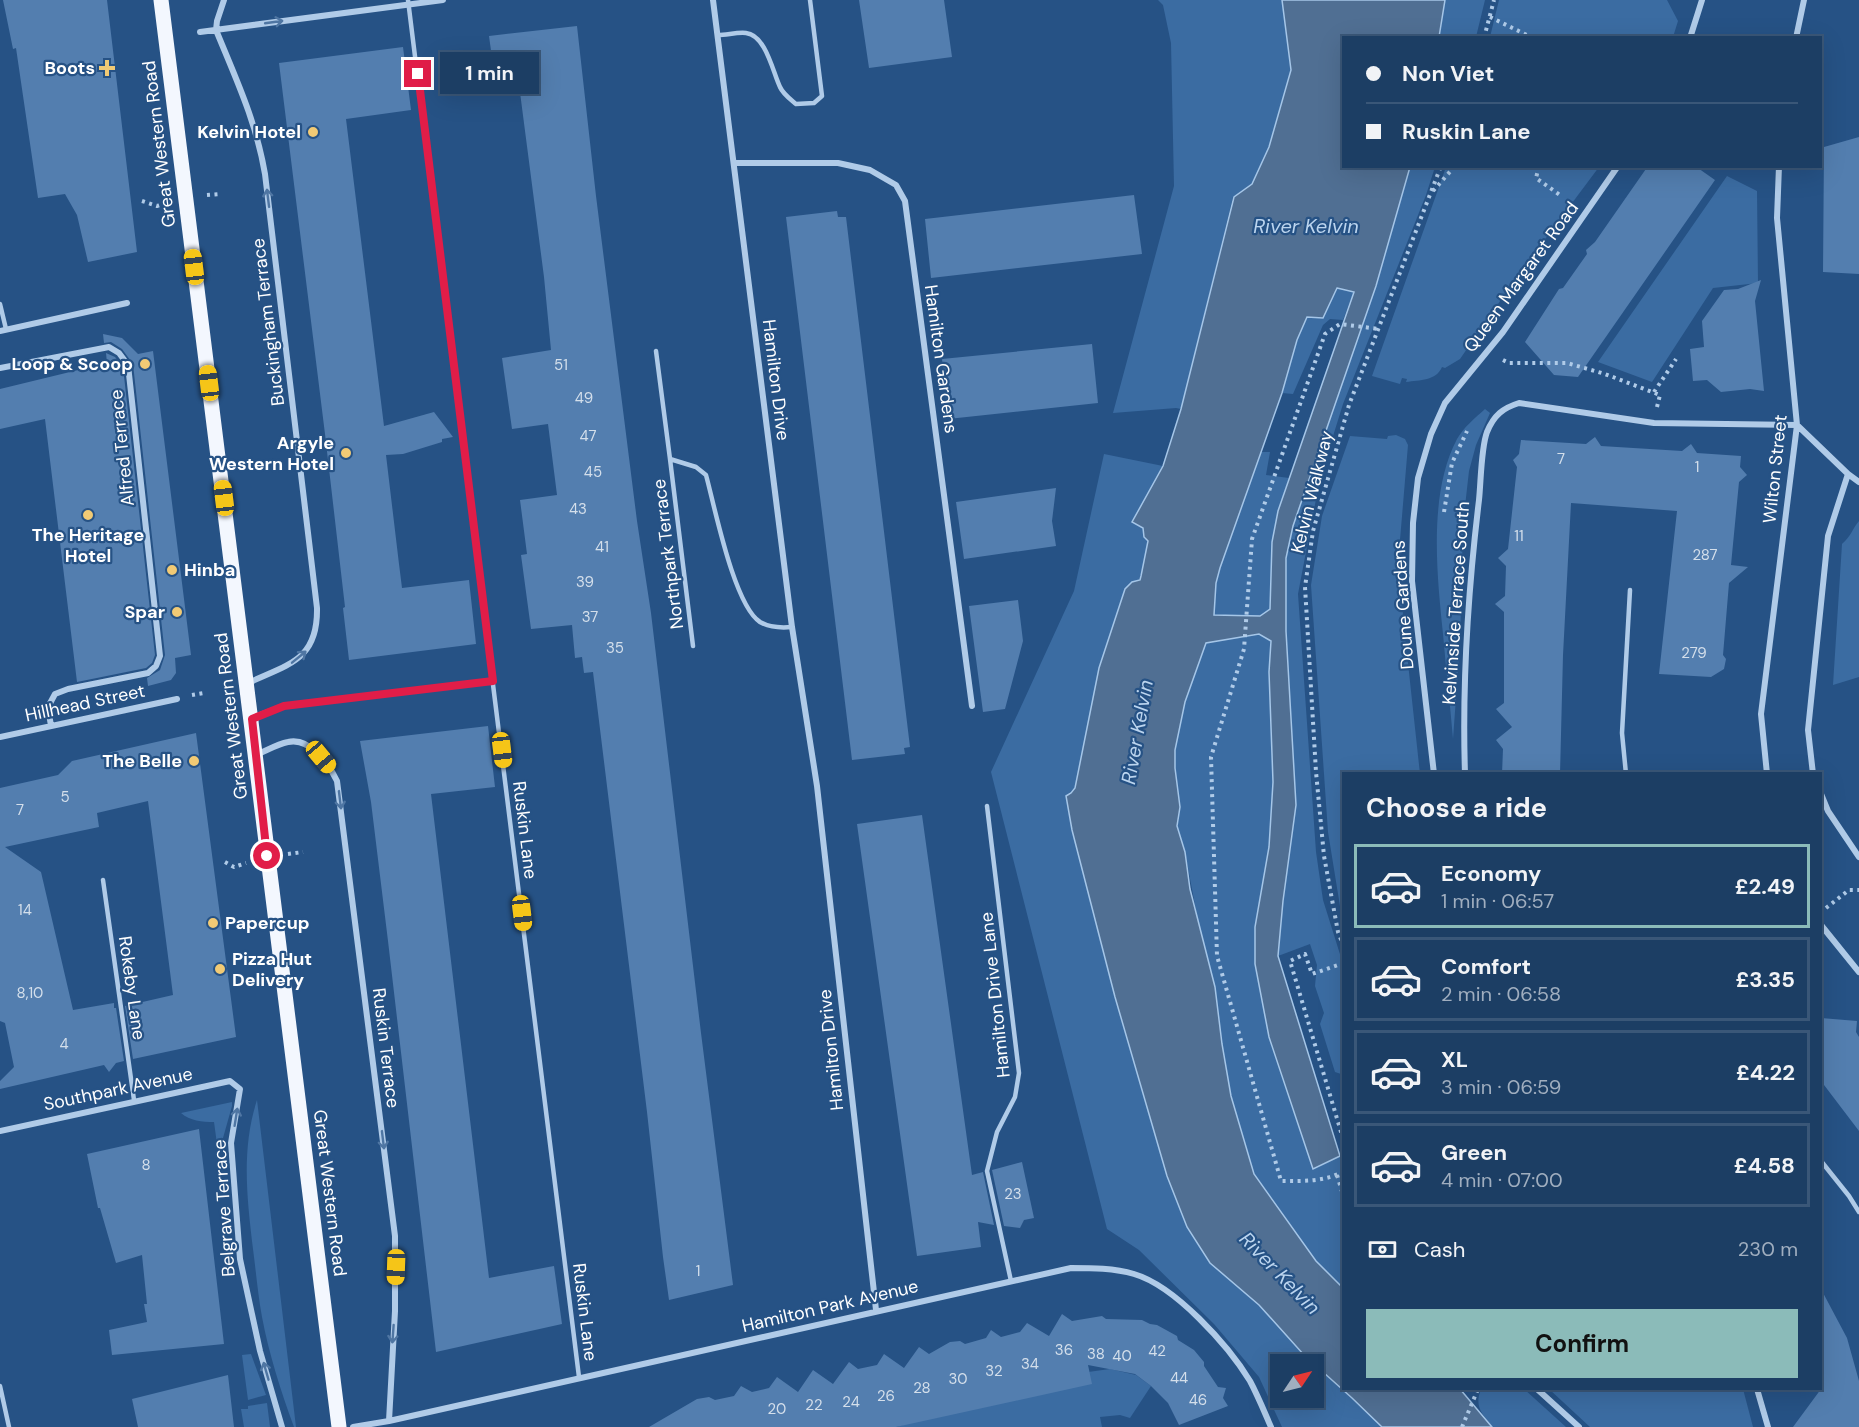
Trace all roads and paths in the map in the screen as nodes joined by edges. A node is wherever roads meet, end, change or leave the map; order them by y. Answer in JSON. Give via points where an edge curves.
{"nodes":[{"id":1,"x":161,"y":0,"type":"edge"},
{"id":2,"x":224,"y":0,"type":"edge"},
{"id":3,"x":443,"y":0,"type":"edge"},
{"id":4,"x":713,"y":0,"type":"edge"},
{"id":5,"x":810,"y":0,"type":"edge"},
{"id":6,"x":1494,"y":0,"type":"edge"},
{"id":7,"x":1702,"y":0,"type":"edge"},
{"id":8,"x":1804,"y":0,"type":"edge"},
{"id":9,"x":408,"y":2,"type":"edge"},
{"id":10,"x":1490,"y":17,"type":"junction"},
{"id":11,"x":216,"y":30,"type":"junction"},
{"id":12,"x":200,"y":32,"type":"dead end"},
{"id":13,"x":718,"y":35,"type":"junction"},
{"id":14,"x":1485,"y":36,"type":"edge"},
{"id":15,"x":1529,"y":36,"type":"edge"},
{"id":16,"x":1691,"y":36,"type":"edge"},
{"id":17,"x":1796,"y":36,"type":"edge"},
{"id":18,"x":734,"y":163,"type":"junction"},
{"id":19,"x":1440,"y":168,"type":"edge"},
{"id":20,"x":1453,"y":168,"type":"edge"},
{"id":21,"x":1538,"y":168,"type":"edge"},
{"id":22,"x":1617,"y":168,"type":"edge"},
{"id":23,"x":1779,"y":168,"type":"edge"},
{"id":24,"x":1431,"y":193,"type":"junction"},
{"id":25,"x":1560,"y":195,"type":"dead end"},
{"id":26,"x":127,"y":303,"type":"dead end"},
{"id":27,"x":0,"y":304,"type":"edge"},
{"id":28,"x":1379,"y":329,"type":"junction"},
{"id":29,"x":3,"y":330,"type":"edge"},
{"id":30,"x":656,"y":351,"type":"dead end"},
{"id":31,"x":1676,"y":359,"type":"dead end"},
{"id":32,"x":1509,"y":363,"type":"dead end"},
{"id":33,"x":0,"y":368,"type":"edge"},
{"id":34,"x":1646,"y":389,"type":"dead end"},
{"id":35,"x":1654,"y":392,"type":"dead end"},
{"id":36,"x":1446,"y":403,"type":"joint"},
{"id":37,"x":1797,"y":424,"type":"junction"},
{"id":38,"x":1470,"y":427,"type":"dead end"},
{"id":39,"x":670,"y":459,"type":"junction"},
{"id":40,"x":1848,"y":474,"type":"junction"},
{"id":41,"x":1859,"y":482,"type":"edge"},
{"id":42,"x":1444,"y":512,"type":"dead end"},
{"id":43,"x":1630,"y":590,"type":"dead end"},
{"id":44,"x":792,"y":627,"type":"junction"},
{"id":45,"x":693,"y":646,"type":"dead end"},
{"id":46,"x":493,"y":681,"type":"junction"},
{"id":47,"x":247,"y":683,"type":"junction"},
{"id":48,"x":204,"y":693,"type":"dead end"},
{"id":49,"x":195,"y":695,"type":"dead end"},
{"id":50,"x":177,"y":699,"type":"dead end"},
{"id":51,"x":972,"y":706,"type":"dead end"},
{"id":52,"x":252,"y":719,"type":"junction"},
{"id":53,"x":51,"y":726,"type":"junction"},
{"id":54,"x":0,"y":737,"type":"edge"},
{"id":55,"x":256,"y":755,"type":"junction"},
{"id":56,"x":1434,"y":772,"type":"edge"},
{"id":57,"x":1465,"y":772,"type":"edge"},
{"id":58,"x":1626,"y":772,"type":"edge"},
{"id":59,"x":1767,"y":772,"type":"edge"},
{"id":60,"x":1813,"y":772,"type":"edge"},
{"id":61,"x":1822,"y":796,"type":"edge"},
{"id":62,"x":987,"y":806,"type":"dead end"},
{"id":63,"x":1859,"y":857,"type":"edge"},
{"id":64,"x":104,"y":880,"type":"dead end"},
{"id":65,"x":1859,"y":890,"type":"edge"},
{"id":66,"x":1822,"y":911,"type":"edge"},
{"id":67,"x":1822,"y":926,"type":"edge"},
{"id":68,"x":1342,"y":942,"type":"edge"},
{"id":69,"x":1342,"y":964,"type":"edge"},
{"id":70,"x":1859,"y":972,"type":"edge"},
{"id":71,"x":240,"y":1089,"type":"joint"},
{"id":72,"x":134,"y":1101,"type":"junction"},
{"id":73,"x":0,"y":1131,"type":"edge"},
{"id":74,"x":1342,"y":1135,"type":"edge"},
{"id":75,"x":1822,"y":1162,"type":"edge"},
{"id":76,"x":1342,"y":1172,"type":"edge"},
{"id":77,"x":1337,"y":1175,"type":"junction"},
{"id":78,"x":1342,"y":1191,"type":"edge"},
{"id":79,"x":1859,"y":1212,"type":"edge"},
{"id":80,"x":1011,"y":1281,"type":"junction"},
{"id":81,"x":876,"y":1310,"type":"junction"},
{"id":82,"x":579,"y":1377,"type":"junction"},
{"id":83,"x":0,"y":1386,"type":"edge"},
{"id":84,"x":1478,"y":1390,"type":"edge"},
{"id":85,"x":1538,"y":1390,"type":"edge"},
{"id":86,"x":1757,"y":1390,"type":"edge"},
{"id":87,"x":389,"y":1421,"type":"junction"},
{"id":88,"x":9,"y":1427,"type":"edge"},
{"id":89,"x":282,"y":1427,"type":"edge"},
{"id":90,"x":339,"y":1427,"type":"edge"},
{"id":91,"x":353,"y":1427,"type":"edge"},
{"id":92,"x":1271,"y":1427,"type":"edge"},
{"id":93,"x":1461,"y":1427,"type":"edge"},
{"id":94,"x":1580,"y":1427,"type":"edge"},
{"id":95,"x":1768,"y":1427,"type":"edge"}],
"edges":[{"from":1,"to":47,"type":"main road","name":"Great Western Road"},
{"from":2,"to":11,"type":"street"},
{"from":3,"to":9,"type":"street"},
{"from":4,"to":13,"type":"street","name":"Hamilton Drive"},
{"from":5,"to":13,"type":"lane","via":[[822,96],[814,103],[796,104],[788,97],[754,35]]},
{"from":6,"to":10,"type":"path"},
{"from":7,"to":16,"type":"street"},
{"from":8,"to":17,"type":"street"},
{"from":11,"to":9,"type":"street","one_way":true},
{"from":9,"to":46,"type":"lane","name":"Ruskin Lane"},
{"from":10,"to":14,"type":"path"},
{"from":10,"to":15,"type":"path"},
{"from":11,"to":12,"type":"street"},
{"from":47,"to":11,"type":"street","name":"Buckingham Terrace","one_way":true,"via":[[289,665],[308,650],[318,626],[318,608],[260,143]]},
{"from":13,"to":18,"type":"street","name":"Hamilton Drive"},
{"from":18,"to":44,"type":"street","name":"Hamilton Drive"},
{"from":18,"to":51,"type":"street","name":"Hamilton Gardens","via":[[838,163],[870,170],[896,185],[905,201]]},
{"from":19,"to":24,"type":"path","name":"Kelvin Walkway"},
{"from":20,"to":24,"type":"path"},
{"from":21,"to":25,"type":"path","via":[[1536,178]]},
{"from":22,"to":36,"type":"street","name":"Queen Margaret Road","via":[[1503,332]]},
{"from":23,"to":37,"type":"street","name":"Wilton Street","via":[[1777,218]]},
{"from":24,"to":28,"type":"path","name":"Kelvin Walkway"},
{"from":26,"to":29,"type":"street"},
{"from":27,"to":29,"type":"lane"},
{"from":28,"to":68,"type":"path","name":"Kelvin Walkway","via":[[1345,417],[1313,531],[1305,587],[1324,856]]},
{"from":28,"to":77,"type":"path","via":[[1340,324],[1325,334],[1252,539],[1244,649],[1211,757],[1217,956],[1281,1181],[1310,1182]]},
{"from":30,"to":39,"type":"lane","name":"Northpark Terrace"},
{"from":31,"to":35,"type":"path"},
{"from":32,"to":34,"type":"path","via":[[1567,363]]},
{"from":33,"to":53,"type":"street","name":"Alfred Terrace","via":[[110,347],[128,365],[160,656],[148,673],[55,694],[48,707]]},
{"from":36,"to":56,"type":"street","name":"Doune Gardens","via":[[1431,434],[1418,478],[1413,523],[1413,581]]},
{"from":37,"to":40,"type":"street"},
{"from":37,"to":57,"type":"street","name":"Kelvinside Terrace South","via":[[1654,423],[1519,403],[1494,417],[1486,434],[1469,594],[1463,715]]},
{"from":37,"to":59,"type":"street","name":"Wilton Street","via":[[1761,714]]},
{"from":38,"to":42,"type":"path","via":[[1452,463]]},
{"from":39,"to":44,"type":"lane","name":"Northpark Terrace","via":[[696,467],[706,475],[736,585],[746,606],[761,622],[772,627]]},
{"from":39,"to":45,"type":"lane","name":"Northpark Terrace"},
{"from":40,"to":41,"type":"street"},
{"from":40,"to":60,"type":"street","via":[[1828,536],[1808,730]]},
{"from":43,"to":58,"type":"lane","via":[[1622,733]]},
{"from":44,"to":81,"type":"street","name":"Hamilton Drive","via":[[817,786]]},
{"from":46,"to":52,"type":"street","via":[[284,706]]},
{"from":46,"to":82,"type":"lane","name":"Ruskin Lane"},
{"from":47,"to":52,"type":"main road","name":"Great Western Road"},
{"from":48,"to":49,"type":"path"},
{"from":50,"to":53,"type":"street","name":"Hillhead Street"},
{"from":52,"to":55,"type":"main road","name":"Great Western Road"},
{"from":53,"to":54,"type":"street","name":"Hillhead Street"},
{"from":55,"to":87,"type":"street","name":"Ruskin Terrace","one_way":true,"via":[[288,742],[299,742],[314,750],[337,781],[395,1236]]},
{"from":55,"to":90,"type":"main road","name":"Great Western Road"},
{"from":61,"to":63,"type":"street"},
{"from":62,"to":80,"type":"lane","name":"Hamilton Drive Lane","via":[[1019,1073],[1015,1097],[997,1132],[987,1171]]},
{"from":64,"to":72,"type":"lane","name":"Rokeby Lane"},
{"from":65,"to":66,"type":"path","via":[[1849,890]]},
{"from":67,"to":70,"type":"street"},
{"from":69,"to":74,"type":"path","via":[[1312,974],[1305,954],[1290,961]]},
{"from":71,"to":72,"type":"street","name":"Southpark Avenue","via":[[230,1081]]},
{"from":89,"to":71,"type":"street","name":"Belgrave Terrace","one_way":true,"via":[[240,1259],[231,1143]]},
{"from":72,"to":73,"type":"street","name":"Southpark Avenue"},
{"from":75,"to":79,"type":"lane"},
{"from":76,"to":77,"type":"path"},
{"from":77,"to":78,"type":"path"},
{"from":80,"to":81,"type":"street","name":"Hamilton Park Avenue"},
{"from":80,"to":92,"type":"street","name":"Hamilton Park Avenue","via":[[1071,1268],[1103,1268],[1133,1273],[1154,1282],[1191,1311],[1237,1363]]},
{"from":81,"to":82,"type":"street","name":"Hamilton Park Avenue"},
{"from":82,"to":87,"type":"street","name":"Hamilton Park Avenue"},
{"from":83,"to":88,"type":"lane"},
{"from":84,"to":93,"type":"path"},
{"from":85,"to":94,"type":"street"},
{"from":86,"to":95,"type":"street"},
{"from":87,"to":91,"type":"street","name":"Hamilton Park Avenue"}]}
